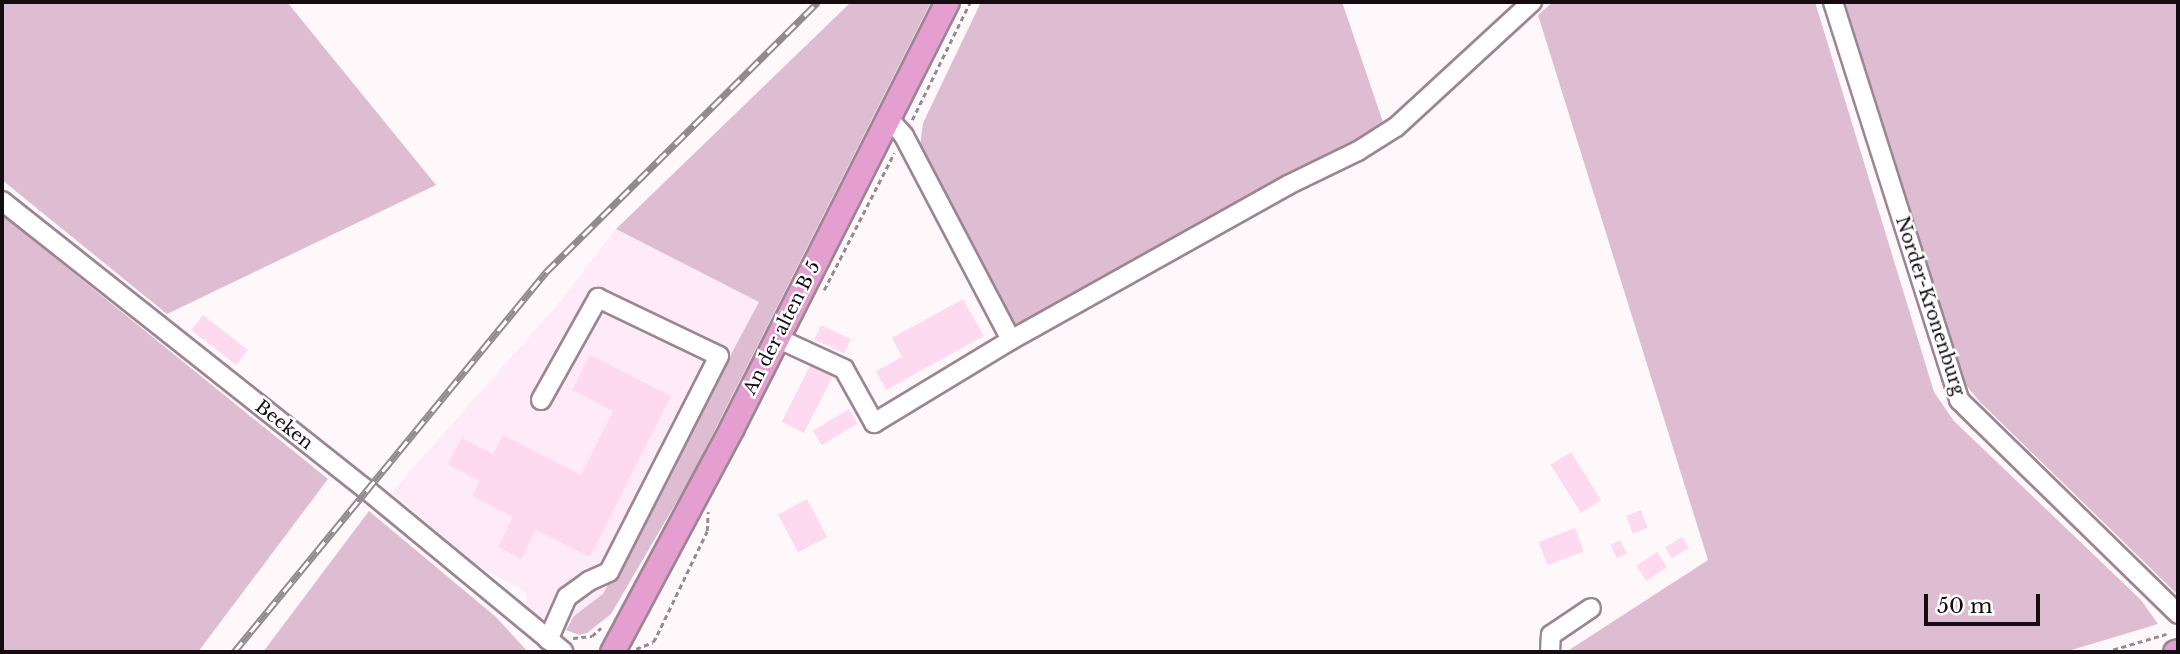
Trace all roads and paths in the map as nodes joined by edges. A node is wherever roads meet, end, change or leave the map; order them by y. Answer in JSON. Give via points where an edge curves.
{"nodes":[{"id":1,"x":947,"y":2,"type":"edge"},
{"id":2,"x":1532,"y":2,"type":"edge"},
{"id":3,"x":1833,"y":2,"type":"edge"},
{"id":4,"x":888,"y":118,"type":"junction"},
{"id":5,"x":2,"y":201,"type":"edge"},
{"id":6,"x":777,"y":338,"type":"junction"},
{"id":7,"x":1011,"y":340,"type":"junction"},
{"id":8,"x":541,"y":400,"type":"dead end"},
{"id":9,"x":1591,"y":608,"type":"dead end"},
{"id":10,"x":2178,"y":614,"type":"edge"},
{"id":11,"x":633,"y":638,"type":"junction"},
{"id":12,"x":548,"y":640,"type":"junction"},
{"id":13,"x":2173,"y":646,"type":"edge"},
{"id":14,"x":564,"y":652,"type":"edge"},
{"id":15,"x":612,"y":652,"type":"edge"},
{"id":16,"x":1550,"y":652,"type":"edge"},
{"id":17,"x":2105,"y":652,"type":"edge"}],
"edges":[{"from":1,"to":4,"type":"main road","name":"An der alten B 5"},
{"from":2,"to":7,"type":"street","via":[[1396,127]]},
{"from":3,"to":10,"type":"street","name":"Norder-Kronenburg","via":[[1959,400]]},
{"from":4,"to":6,"type":"main road","name":"An der alten B 5"},
{"from":4,"to":7,"type":"street","via":[[904,136]]},
{"from":5,"to":12,"type":"street","name":"Beeken","via":[[366,489]]},
{"from":6,"to":7,"type":"street","via":[[844,369],[874,423]]},
{"from":6,"to":11,"type":"main road","name":"An der alten B 5"},
{"from":8,"to":12,"type":"street","via":[[598,298],[719,356],[610,572],[567,597]]},
{"from":9,"to":16,"type":"street","via":[[1551,635]]},
{"from":11,"to":12,"type":"path","via":[[605,625],[592,636],[564,635]]},
{"from":11,"to":15,"type":"main road","name":"An der alten B 5"},
{"from":12,"to":14,"type":"street","name":"Beeken"},
{"from":13,"to":17,"type":"path"}]}
